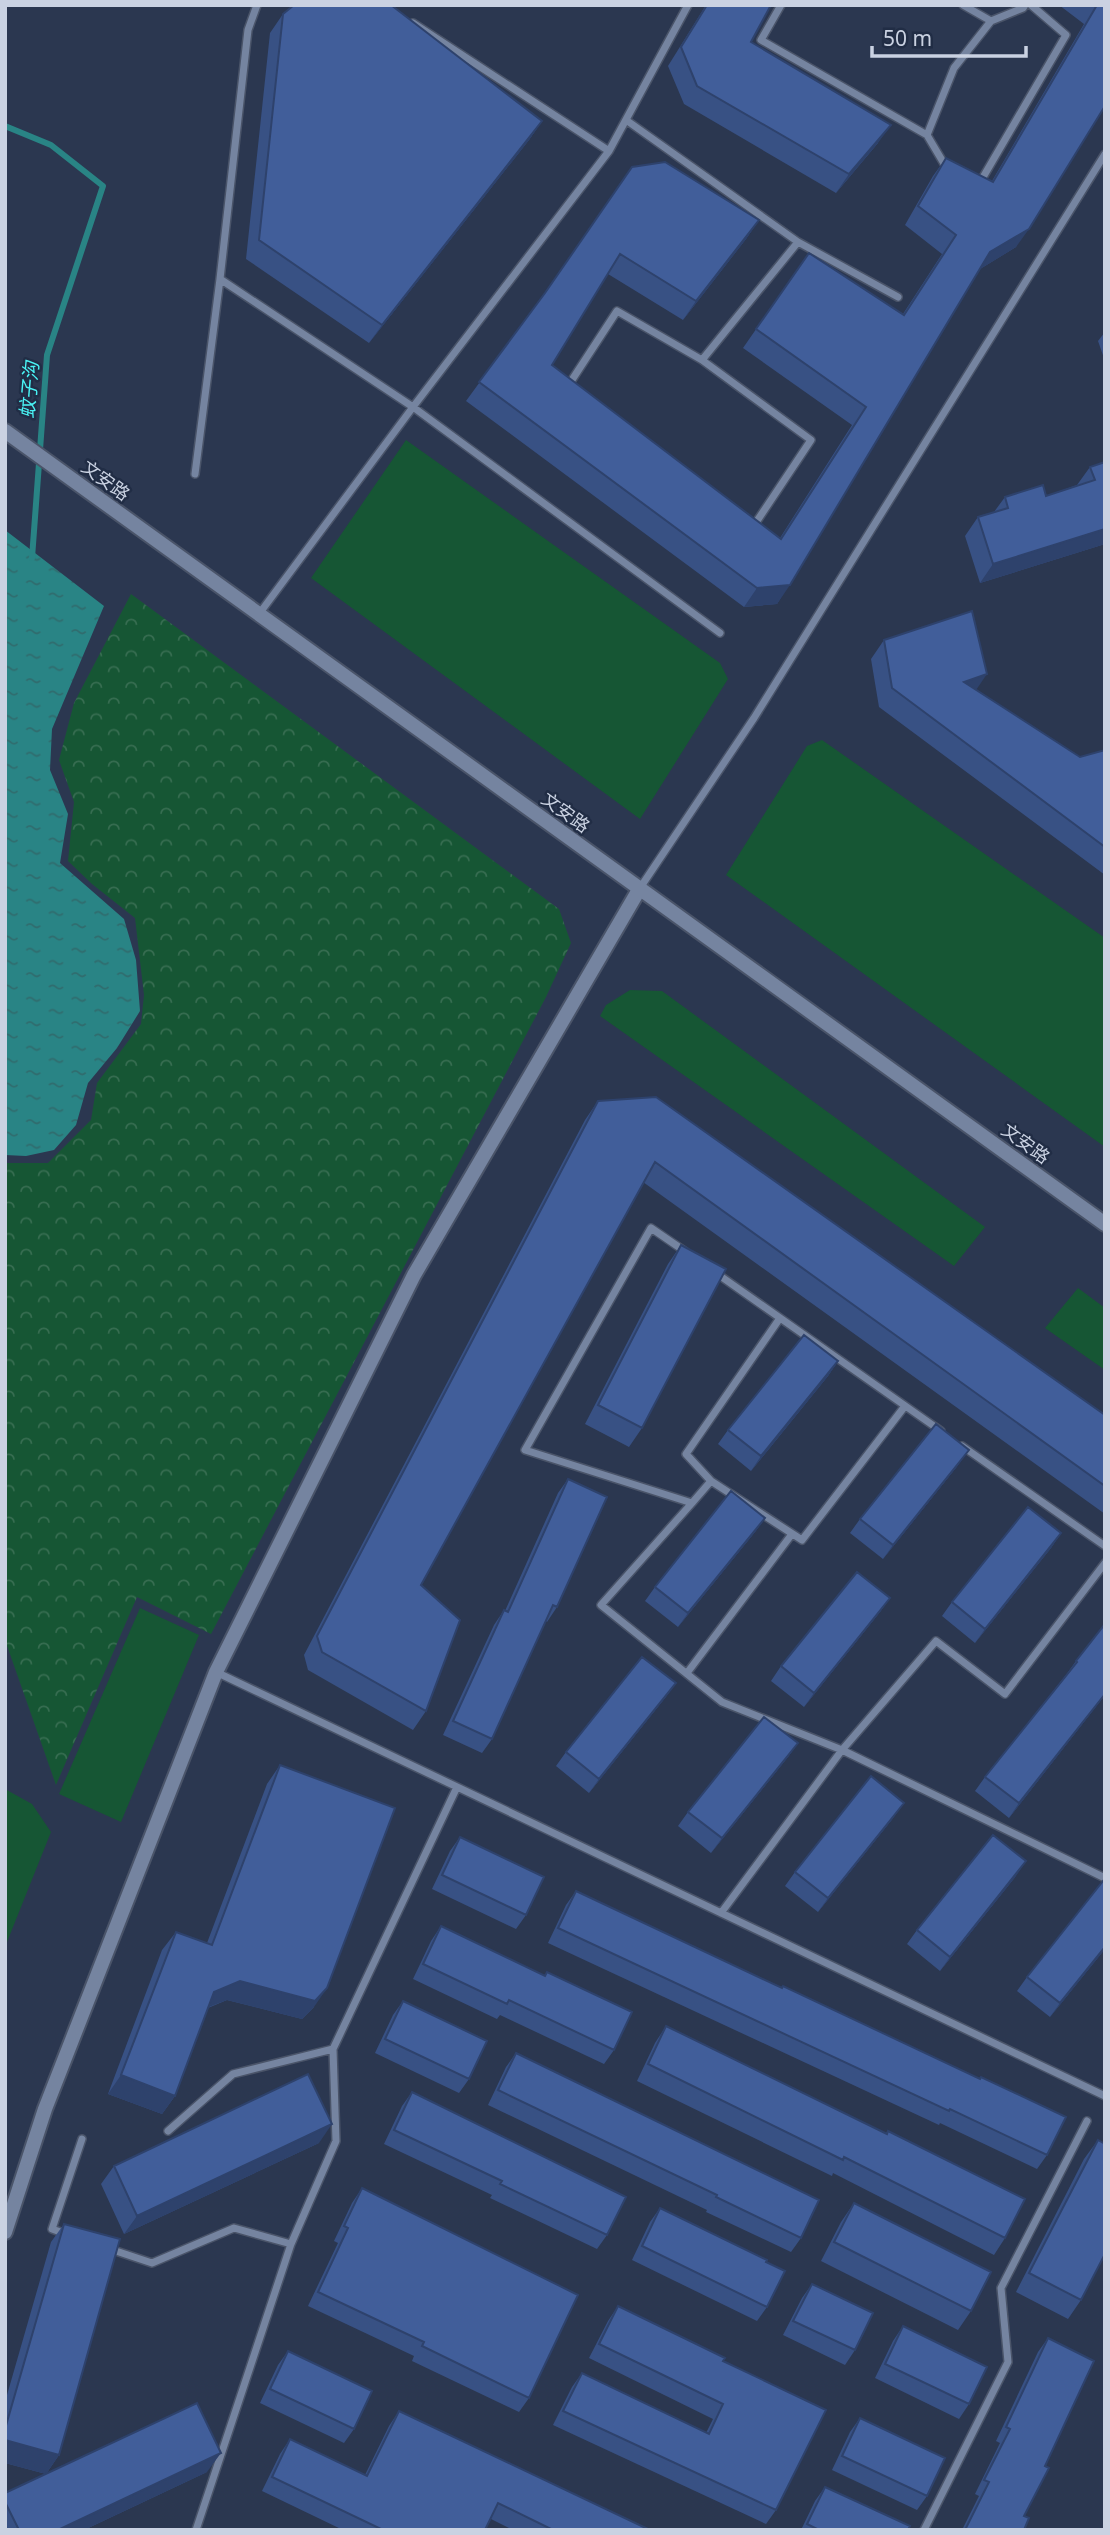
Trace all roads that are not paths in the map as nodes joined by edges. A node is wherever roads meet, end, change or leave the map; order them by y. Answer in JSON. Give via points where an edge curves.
{"nodes":[{"id":1,"x":257,"y":5,"type":"edge"},
{"id":2,"x":688,"y":5,"type":"edge"},
{"id":3,"x":781,"y":5,"type":"edge"},
{"id":4,"x":962,"y":5,"type":"edge"},
{"id":5,"x":1025,"y":5,"type":"edge"},
{"id":6,"x":1031,"y":5,"type":"edge"},
{"id":7,"x":408,"y":20,"type":"edge"},
{"id":8,"x":991,"y":21,"type":"junction"},
{"id":9,"x":626,"y":120,"type":"junction"},
{"id":10,"x":927,"y":135,"type":"junction"},
{"id":11,"x":609,"y":151,"type":"junction"},
{"id":12,"x":1105,"y":154,"type":"edge"},
{"id":13,"x":953,"y":179,"type":"edge"},
{"id":14,"x":963,"y":179,"type":"edge"},
{"id":15,"x":798,"y":242,"type":"junction"},
{"id":16,"x":220,"y":279,"type":"junction"},
{"id":17,"x":898,"y":297,"type":"dead end"},
{"id":18,"x":702,"y":360,"type":"junction"},
{"id":19,"x":578,"y":393,"type":"edge"},
{"id":20,"x":413,"y":407,"type":"junction"},
{"id":21,"x":5,"y":431,"type":"edge"},
{"id":22,"x":195,"y":474,"type":"dead end"},
{"id":23,"x":744,"y":515,"type":"edge"},
{"id":24,"x":259,"y":614,"type":"junction"},
{"id":25,"x":720,"y":633,"type":"dead end"},
{"id":26,"x":640,"y":888,"type":"junction"},
{"id":27,"x":1105,"y":1224,"type":"edge"},
{"id":28,"x":694,"y":1258,"type":"edge"},
{"id":29,"x":704,"y":1265,"type":"edge"},
{"id":30,"x":780,"y":1318,"type":"junction"},
{"id":31,"x":905,"y":1406,"type":"junction"},
{"id":32,"x":711,"y":1481,"type":"junction"},
{"id":33,"x":692,"y":1503,"type":"junction"},
{"id":34,"x":792,"y":1534,"type":"junction"},
{"id":35,"x":1105,"y":1546,"type":"edge"},
{"id":36,"x":1105,"y":1563,"type":"edge"},
{"id":37,"x":216,"y":1672,"type":"junction"},
{"id":38,"x":687,"y":1674,"type":"junction"},
{"id":39,"x":842,"y":1750,"type":"junction"},
{"id":40,"x":457,"y":1787,"type":"junction"},
{"id":41,"x":1105,"y":1878,"type":"edge"},
{"id":42,"x":721,"y":1913,"type":"junction"},
{"id":43,"x":333,"y":2049,"type":"junction"},
{"id":44,"x":1105,"y":2096,"type":"edge"},
{"id":45,"x":1087,"y":2121,"type":"dead end"},
{"id":46,"x":168,"y":2131,"type":"dead end"},
{"id":47,"x":82,"y":2139,"type":"dead end"},
{"id":48,"x":5,"y":2232,"type":"edge"},
{"id":49,"x":77,"y":2238,"type":"edge"},
{"id":50,"x":291,"y":2244,"type":"junction"},
{"id":51,"x":102,"y":2246,"type":"edge"},
{"id":52,"x":196,"y":2530,"type":"edge"},
{"id":53,"x":924,"y":2530,"type":"edge"}],
"edges":[{"from":1,"to":16,"type":"street","via":[[248,30]]},
{"from":2,"to":9,"type":"street"},
{"from":3,"to":10,"type":"street","via":[[761,40]]},
{"from":4,"to":8,"type":"street"},
{"from":5,"to":8,"type":"street"},
{"from":6,"to":14,"type":"street","via":[[1066,35],[982,179]]},
{"from":7,"to":11,"type":"street"},
{"from":8,"to":10,"type":"street","via":[[954,68]]},
{"from":9,"to":11,"type":"street"},
{"from":9,"to":15,"type":"street"},
{"from":10,"to":13,"type":"street"},
{"from":11,"to":20,"type":"street"},
{"from":12,"to":26,"type":"street","via":[[754,718]]},
{"from":15,"to":17,"type":"street"},
{"from":15,"to":18,"type":"street"},
{"from":16,"to":20,"type":"street"},
{"from":16,"to":22,"type":"street"},
{"from":18,"to":19,"type":"street","via":[[617,311],[567,385]]},
{"from":18,"to":23,"type":"street","via":[[811,440],[755,524]]},
{"from":20,"to":24,"type":"street"},
{"from":20,"to":25,"type":"street"},
{"from":21,"to":24,"type":"street","name":"文安路"},
{"from":24,"to":26,"type":"street","name":"文安路"},
{"from":26,"to":27,"type":"street","name":"文安路"},
{"from":26,"to":37,"type":"street","via":[[414,1275]]},
{"from":28,"to":33,"type":"street","via":[[651,1228],[524,1450]]},
{"from":29,"to":30,"type":"street"},
{"from":30,"to":31,"type":"street"},
{"from":30,"to":32,"type":"street","via":[[686,1454]]},
{"from":31,"to":34,"type":"street","via":[[802,1540]]},
{"from":31,"to":35,"type":"street"},
{"from":32,"to":33,"type":"street"},
{"from":32,"to":34,"type":"street"},
{"from":33,"to":38,"type":"street","via":[[601,1605]]},
{"from":34,"to":38,"type":"street"},
{"from":36,"to":39,"type":"street","via":[[1005,1694],[936,1641]]},
{"from":37,"to":40,"type":"street"},
{"from":37,"to":48,"type":"street","via":[[45,2109]]},
{"from":38,"to":39,"type":"street","via":[[722,1702]]},
{"from":39,"to":41,"type":"street"},
{"from":39,"to":42,"type":"street"},
{"from":40,"to":42,"type":"street"},
{"from":40,"to":43,"type":"street"},
{"from":42,"to":44,"type":"street"},
{"from":43,"to":46,"type":"street","via":[[233,2074]]},
{"from":43,"to":50,"type":"street","via":[[336,2141]]},
{"from":45,"to":53,"type":"street","via":[[1001,2288],[1008,2362]]},
{"from":47,"to":49,"type":"street","via":[[52,2229]]},
{"from":50,"to":51,"type":"street","via":[[234,2228],[152,2263]]},
{"from":50,"to":52,"type":"street"}]}
